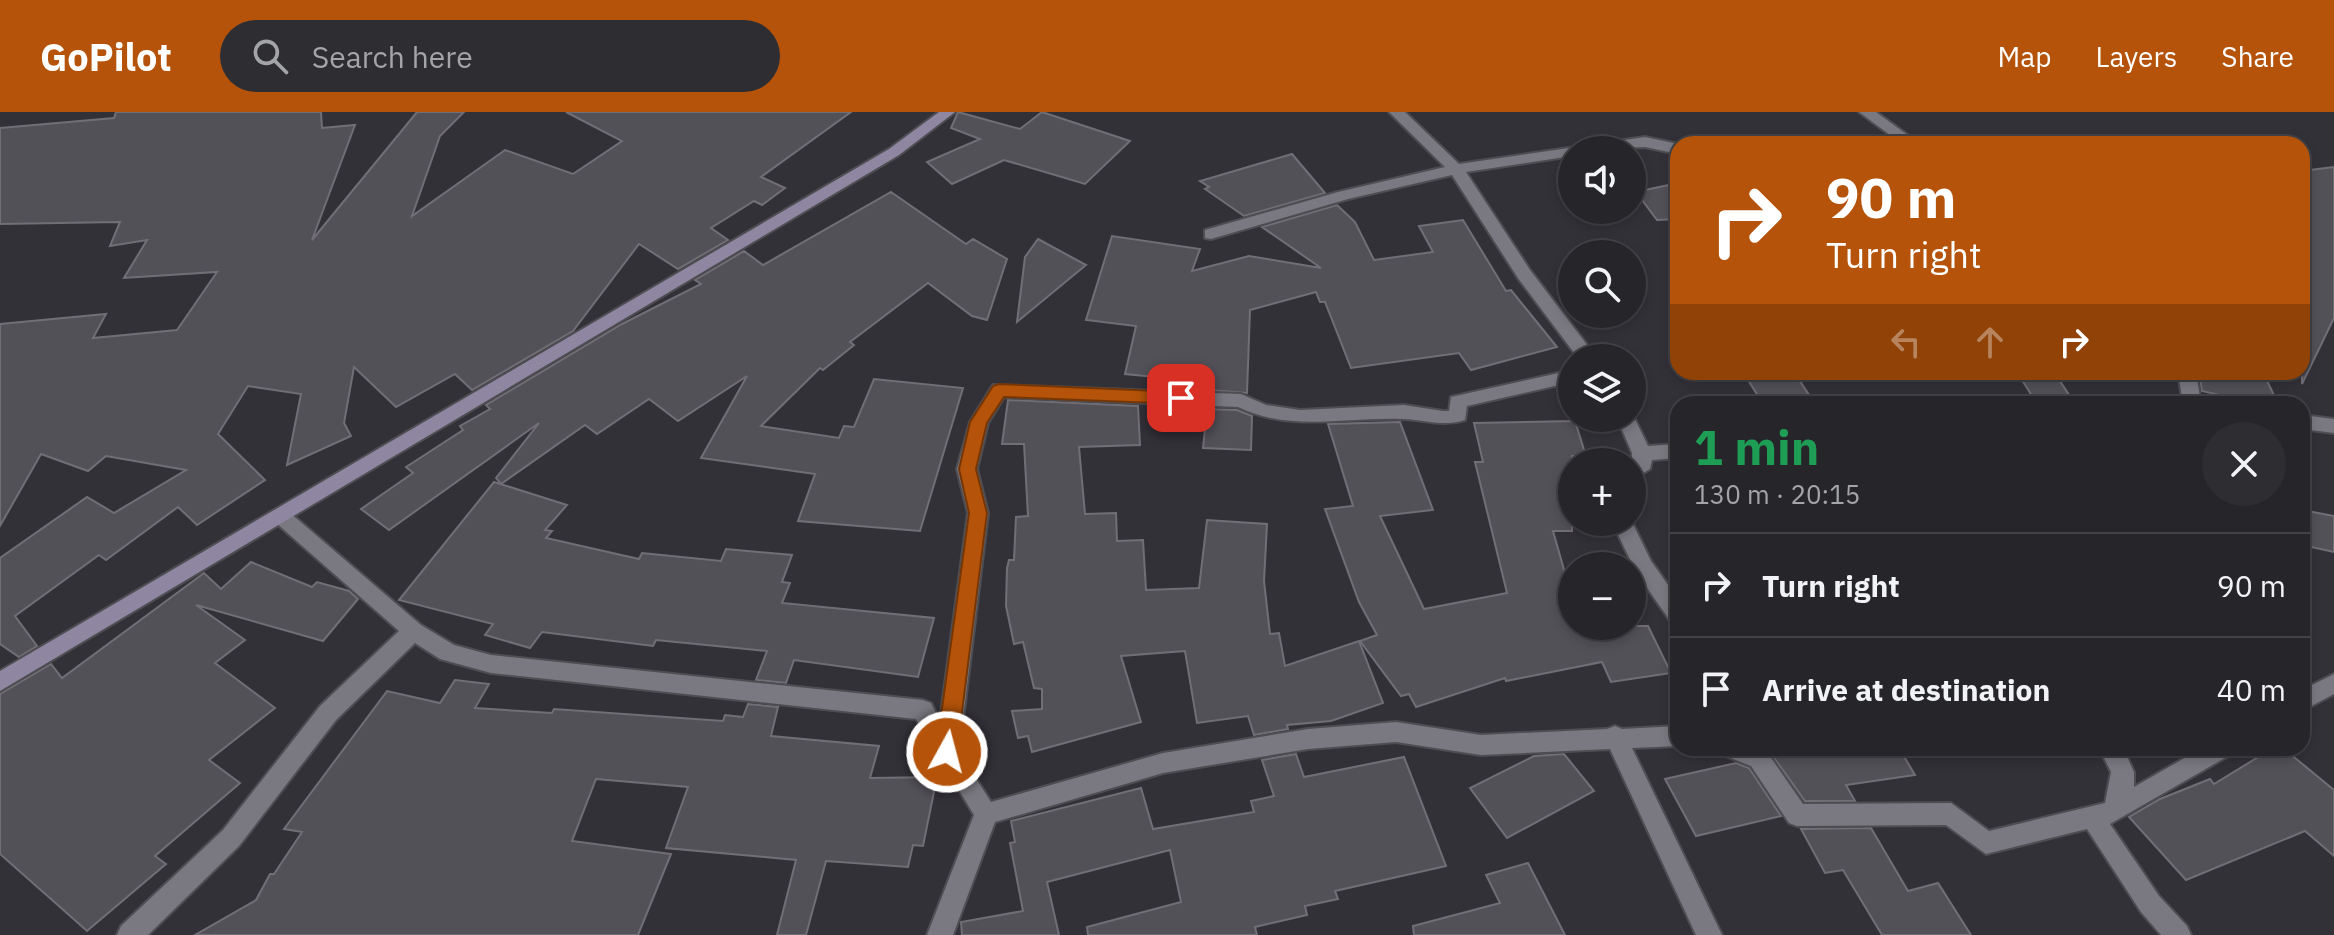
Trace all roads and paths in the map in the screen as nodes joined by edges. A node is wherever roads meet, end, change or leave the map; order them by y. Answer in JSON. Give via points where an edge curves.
{"nodes":[{"id":1,"x":948,"y":112,"type":"edge"},
{"id":2,"x":1396,"y":112,"type":"edge"},
{"id":3,"x":1866,"y":112,"type":"edge"},
{"id":4,"x":1900,"y":136,"type":"edge"},
{"id":5,"x":1646,"y":142,"type":"edge"},
{"id":6,"x":1670,"y":147,"type":"edge"},
{"id":7,"x":1558,"y":153,"type":"edge"},
{"id":8,"x":1456,"y":169,"type":"junction"},
{"id":9,"x":1211,"y":234,"type":"dead end"},
{"id":10,"x":1577,"y":344,"type":"edge"},
{"id":11,"x":1558,"y":379,"type":"edge"},
{"id":12,"x":2310,"y":423,"type":"edge"},
{"id":13,"x":2334,"y":426,"type":"edge"},
{"id":14,"x":1670,"y":451,"type":"edge"},
{"id":15,"x":1646,"y":453,"type":"edge"},
{"id":16,"x":282,"y":517,"type":"junction"},
{"id":17,"x":1629,"y":536,"type":"edge"},
{"id":18,"x":1670,"y":589,"type":"edge"},
{"id":19,"x":413,"y":631,"type":"junction"},
{"id":20,"x":0,"y":682,"type":"edge"},
{"id":21,"x":2333,"y":683,"type":"edge"},
{"id":22,"x":2310,"y":696,"type":"edge"},
{"id":23,"x":1615,"y":736,"type":"junction"},
{"id":24,"x":1670,"y":736,"type":"edge"},
{"id":25,"x":947,"y":752,"type":"junction"},
{"id":26,"x":1758,"y":756,"type":"edge"},
{"id":27,"x":2116,"y":756,"type":"edge"},
{"id":28,"x":2208,"y":756,"type":"edge"},
{"id":29,"x":986,"y":814,"type":"junction"},
{"id":30,"x":2103,"y":815,"type":"junction"},
{"id":31,"x":130,"y":935,"type":"edge"},
{"id":32,"x":940,"y":935,"type":"edge"},
{"id":33,"x":1709,"y":935,"type":"edge"},
{"id":34,"x":2178,"y":935,"type":"edge"}],
"edges":[{"from":1,"to":16,"type":"street","via":[[894,152]]},
{"from":2,"to":8,"type":"street"},
{"from":3,"to":4,"type":"street"},
{"from":5,"to":6,"type":"street"},
{"from":7,"to":8,"type":"street"},
{"from":8,"to":9,"type":"street"},
{"from":8,"to":10,"type":"street"},
{"from":11,"to":25,"type":"street","via":[[1458,402],[1458,415],[1441,420],[1405,412],[1295,419],[1241,401],[999,390],[979,422],[967,469],[978,513]]},
{"from":12,"to":13,"type":"street"},
{"from":14,"to":15,"type":"street"},
{"from":16,"to":19,"type":"street"},
{"from":16,"to":20,"type":"street"},
{"from":17,"to":18,"type":"street","via":[[1643,566]]},
{"from":19,"to":25,"type":"street","via":[[448,653],[491,664],[923,710]]},
{"from":19,"to":31,"type":"street","via":[[328,713],[231,838]]},
{"from":21,"to":22,"type":"street"},
{"from":23,"to":24,"type":"street"},
{"from":23,"to":29,"type":"street","via":[[1481,745],[1396,732],[1308,739],[1163,763]]},
{"from":23,"to":33,"type":"street"},
{"from":25,"to":29,"type":"street"},
{"from":26,"to":30,"type":"street","via":[[1797,815],[1951,814],[1986,843]]},
{"from":27,"to":30,"type":"street","via":[[2126,782]]},
{"from":28,"to":30,"type":"street"},
{"from":29,"to":32,"type":"street"},
{"from":30,"to":34,"type":"street","via":[[2150,904]]}]}
